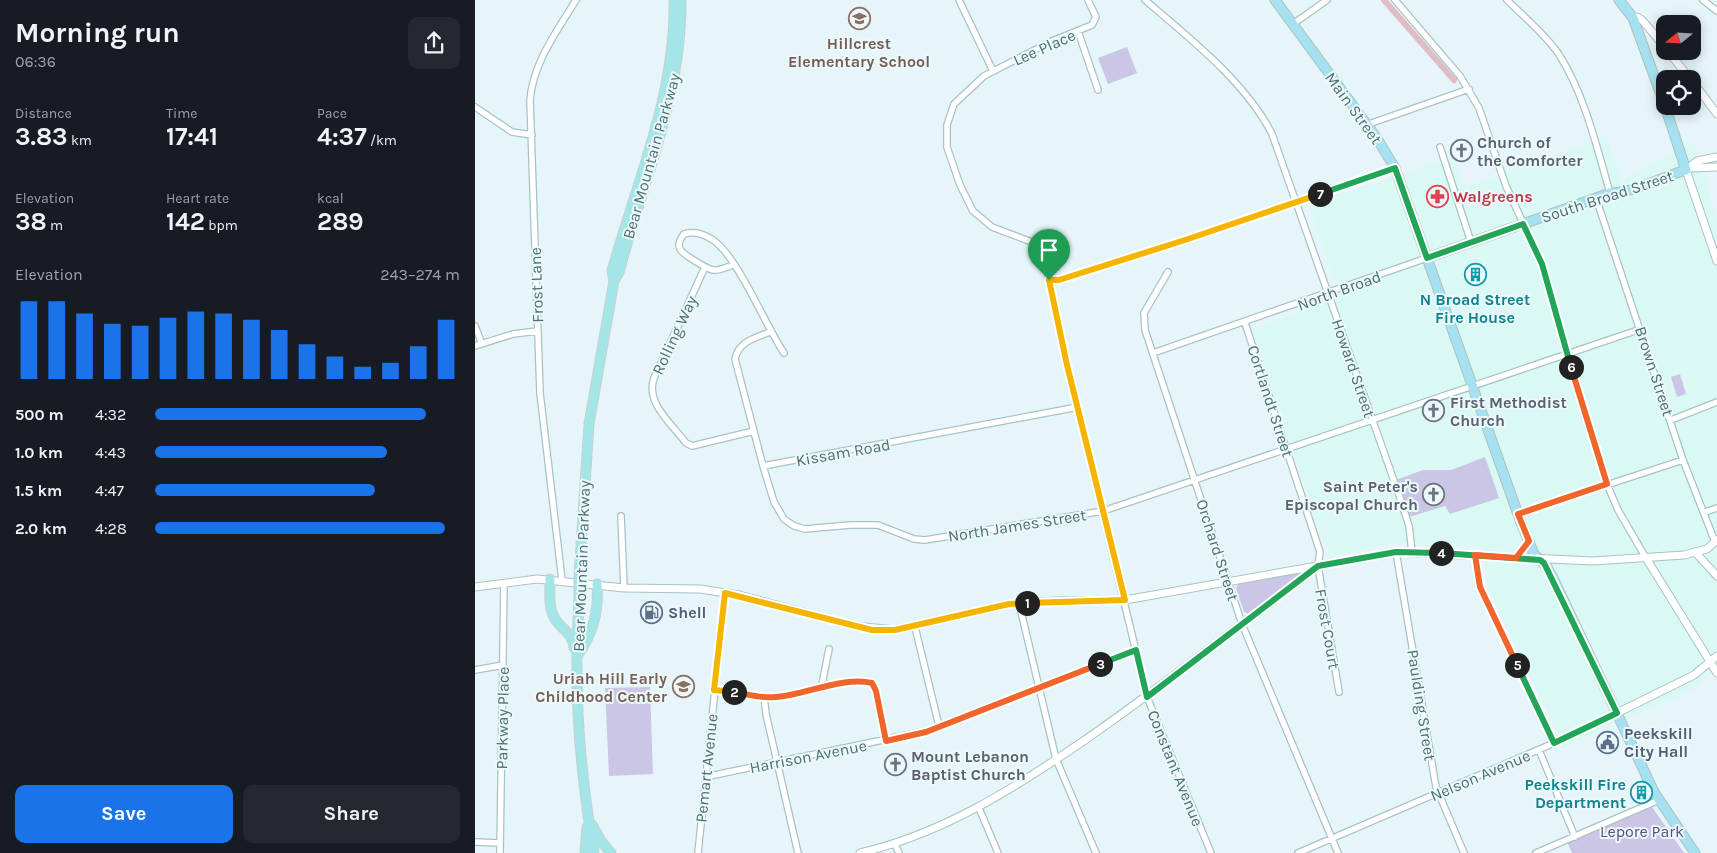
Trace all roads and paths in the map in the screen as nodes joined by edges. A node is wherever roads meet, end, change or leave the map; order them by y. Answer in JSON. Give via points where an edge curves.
{"nodes":[{"id":1,"x":575,"y":0,"type":"edge"},
{"id":2,"x":674,"y":0,"type":"edge"},
{"id":3,"x":681,"y":0,"type":"edge"},
{"id":4,"x":959,"y":0,"type":"edge"},
{"id":5,"x":1088,"y":0,"type":"edge"},
{"id":6,"x":1145,"y":0,"type":"edge"},
{"id":7,"x":1275,"y":0,"type":"edge"},
{"id":8,"x":1327,"y":0,"type":"edge"},
{"id":9,"x":1395,"y":0,"type":"edge"},
{"id":10,"x":1507,"y":0,"type":"edge"},
{"id":11,"x":1619,"y":0,"type":"edge"},
{"id":12,"x":1703,"y":0,"type":"edge"},
{"id":13,"x":1717,"y":11,"type":"edge"},
{"id":14,"x":1633,"y":18,"type":"junction"},
{"id":15,"x":1293,"y":24,"type":"junction"},
{"id":16,"x":1077,"y":32,"type":"junction"},
{"id":17,"x":1656,"y":36,"type":"edge"},
{"id":18,"x":1675,"y":60,"type":"edge"},
{"id":19,"x":1683,"y":70,"type":"edge"},
{"id":20,"x":993,"y":71,"type":"junction"},
{"id":21,"x":1656,"y":81,"type":"edge"},
{"id":22,"x":1469,"y":89,"type":"junction"},
{"id":23,"x":1098,"y":90,"type":"dead end"},
{"id":24,"x":1701,"y":93,"type":"edge"},
{"id":25,"x":475,"y":106,"type":"edge"},
{"id":26,"x":1717,"y":114,"type":"edge"},
{"id":27,"x":1668,"y":115,"type":"edge"},
{"id":28,"x":1366,"y":125,"type":"junction"},
{"id":29,"x":532,"y":135,"type":"junction"},
{"id":30,"x":1440,"y":147,"type":"dead end"},
{"id":31,"x":1717,"y":157,"type":"edge"},
{"id":32,"x":1717,"y":167,"type":"edge"},
{"id":33,"x":1395,"y":168,"type":"junction"},
{"id":34,"x":1689,"y":169,"type":"junction"},
{"id":35,"x":1609,"y":193,"type":"junction"},
{"id":36,"x":1596,"y":198,"type":"junction"},
{"id":37,"x":1296,"y":202,"type":"junction"},
{"id":38,"x":1523,"y":224,"type":"junction"},
{"id":39,"x":1471,"y":242,"type":"junction"},
{"id":40,"x":1427,"y":258,"type":"junction"},
{"id":41,"x":1717,"y":261,"type":"edge"},
{"id":42,"x":733,"y":265,"type":"junction"},
{"id":43,"x":705,"y":267,"type":"junction"},
{"id":44,"x":1168,"y":272,"type":"dead end"},
{"id":45,"x":614,"y":280,"type":"junction"},
{"id":46,"x":1049,"y":280,"type":"junction"},
{"id":47,"x":1328,"y":294,"type":"junction"},
{"id":48,"x":1245,"y":323,"type":"junction"},
{"id":49,"x":475,"y":326,"type":"edge"},
{"id":50,"x":1641,"y":329,"type":"junction"},
{"id":51,"x":537,"y":331,"type":"junction"},
{"id":52,"x":770,"y":332,"type":"junction"},
{"id":53,"x":482,"y":344,"type":"junction"},
{"id":54,"x":475,"y":346,"type":"edge"},
{"id":55,"x":784,"y":353,"type":"dead end"},
{"id":56,"x":1153,"y":353,"type":"junction"},
{"id":57,"x":1568,"y":354,"type":"junction"},
{"id":58,"x":1473,"y":387,"type":"junction"},
{"id":59,"x":1717,"y":402,"type":"edge"},
{"id":60,"x":1078,"y":407,"type":"junction"},
{"id":61,"x":1671,"y":420,"type":"junction"},
{"id":62,"x":1373,"y":422,"type":"junction"},
{"id":63,"x":754,"y":431,"type":"junction"},
{"id":64,"x":1287,"y":451,"type":"junction"},
{"id":65,"x":1683,"y":460,"type":"junction"},
{"id":66,"x":763,"y":466,"type":"junction"},
{"id":67,"x":1195,"y":481,"type":"junction"},
{"id":68,"x":1607,"y":484,"type":"junction"},
{"id":69,"x":1717,"y":508,"type":"edge"},
{"id":70,"x":1103,"y":511,"type":"junction"},
{"id":71,"x":1705,"y":512,"type":"junction"},
{"id":72,"x":1518,"y":514,"type":"junction"},
{"id":73,"x":621,"y":516,"type":"dead end"},
{"id":74,"x":1529,"y":541,"type":"junction"},
{"id":75,"x":1716,"y":541,"type":"edge"},
{"id":76,"x":1396,"y":552,"type":"junction"},
{"id":77,"x":1412,"y":552,"type":"junction"},
{"id":78,"x":1695,"y":552,"type":"junction"},
{"id":79,"x":1475,"y":555,"type":"junction"},
{"id":80,"x":1516,"y":558,"type":"junction"},
{"id":81,"x":1646,"y":558,"type":"junction"},
{"id":82,"x":1540,"y":560,"type":"junction"},
{"id":83,"x":1318,"y":566,"type":"junction"},
{"id":84,"x":1717,"y":576,"type":"edge"},
{"id":85,"x":550,"y":579,"type":"junction"},
{"id":86,"x":562,"y":580,"type":"junction"},
{"id":87,"x":1227,"y":581,"type":"junction"},
{"id":88,"x":504,"y":583,"type":"junction"},
{"id":89,"x":597,"y":584,"type":"junction"},
{"id":90,"x":475,"y":587,"type":"edge"},
{"id":91,"x":624,"y":588,"type":"junction"},
{"id":92,"x":725,"y":593,"type":"junction"},
{"id":93,"x":1125,"y":600,"type":"junction"},
{"id":94,"x":1019,"y":603,"type":"junction"},
{"id":95,"x":579,"y":608,"type":"junction"},
{"id":96,"x":595,"y":622,"type":"junction"},
{"id":97,"x":1242,"y":624,"type":"junction"},
{"id":98,"x":560,"y":625,"type":"junction"},
{"id":99,"x":578,"y":626,"type":"junction"},
{"id":100,"x":915,"y":626,"type":"junction"},
{"id":101,"x":829,"y":649,"type":"dead end"},
{"id":102,"x":1136,"y":650,"type":"junction"},
{"id":103,"x":577,"y":656,"type":"junction"},
{"id":104,"x":1717,"y":656,"type":"edge"},
{"id":105,"x":1711,"y":663,"type":"junction"},
{"id":106,"x":503,"y":665,"type":"junction"},
{"id":107,"x":475,"y":670,"type":"edge"},
{"id":108,"x":1717,"y":673,"type":"edge"},
{"id":109,"x":1039,"y":688,"type":"junction"},
{"id":110,"x":821,"y":689,"type":"junction"},
{"id":111,"x":714,"y":690,"type":"junction"},
{"id":112,"x":1339,"y":692,"type":"dead end"},
{"id":113,"x":764,"y":696,"type":"junction"},
{"id":114,"x":1147,"y":697,"type":"junction"},
{"id":115,"x":1617,"y":713,"type":"junction"},
{"id":116,"x":939,"y":726,"type":"junction"},
{"id":117,"x":886,"y":741,"type":"junction"},
{"id":118,"x":1554,"y":743,"type":"junction"},
{"id":119,"x":1539,"y":750,"type":"junction"},
{"id":120,"x":1056,"y":759,"type":"junction"},
{"id":121,"x":777,"y":763,"type":"junction"},
{"id":122,"x":705,"y":777,"type":"junction"},
{"id":123,"x":1438,"y":793,"type":"junction"},
{"id":124,"x":1659,"y":800,"type":"junction"},
{"id":125,"x":979,"y":808,"type":"junction"},
{"id":126,"x":589,"y":822,"type":"junction"},
{"id":127,"x":1575,"y":837,"type":"junction"},
{"id":128,"x":1332,"y":838,"type":"junction"},
{"id":129,"x":475,"y":842,"type":"edge"},
{"id":130,"x":500,"y":843,"type":"junction"},
{"id":131,"x":895,"y":845,"type":"junction"},
{"id":132,"x":1692,"y":852,"type":"edge"},
{"id":133,"x":501,"y":853,"type":"edge"},
{"id":134,"x":585,"y":853,"type":"edge"},
{"id":135,"x":594,"y":853,"type":"edge"},
{"id":136,"x":611,"y":853,"type":"edge"},
{"id":137,"x":698,"y":853,"type":"edge"},
{"id":138,"x":798,"y":853,"type":"edge"},
{"id":139,"x":860,"y":853,"type":"edge"},
{"id":140,"x":899,"y":853,"type":"edge"},
{"id":141,"x":998,"y":853,"type":"edge"},
{"id":142,"x":1096,"y":853,"type":"edge"},
{"id":143,"x":1211,"y":853,"type":"edge"},
{"id":144,"x":1298,"y":853,"type":"edge"},
{"id":145,"x":1338,"y":853,"type":"edge"},
{"id":146,"x":1464,"y":853,"type":"edge"},
{"id":147,"x":1536,"y":853,"type":"edge"}],
"edges":[{"from":1,"to":29,"type":"street","name":"Frost Lane","via":[[540,62],[531,85]]},
{"from":2,"to":45,"type":"highway","name":"Bear Mountain Parkway","via":[[672,52],[665,90],[618,248],[612,271]]},
{"from":3,"to":45,"type":"highway","name":"Bear Mountain Parkway","via":[[679,53],[670,98]]},
{"from":4,"to":20,"type":"street"},
{"from":5,"to":16,"type":"street","name":"Lee Place","via":[[1096,17],[1094,23]]},
{"from":6,"to":37,"type":"street","name":"Howard Street","via":[[1194,42],[1259,113],[1280,153]]},
{"from":7,"to":15,"type":"main road","name":"Main Street"},
{"from":8,"to":15,"type":"street"},
{"from":9,"to":22,"type":"street"},
{"from":10,"to":35,"type":"street","via":[[1551,44],[1567,68],[1593,137]]},
{"from":11,"to":14,"type":"main road"},
{"from":12,"to":13,"type":"street"},
{"from":14,"to":17,"type":"street","via":[[1642,20]]},
{"from":14,"to":21,"type":"main road"},
{"from":15,"to":28,"type":"main road","name":"Main Street"},
{"from":16,"to":20,"type":"street","name":"Lee Place"},
{"from":16,"to":23,"type":"street"},
{"from":18,"to":19,"type":"street"},
{"from":20,"to":46,"type":"street","name":"Constant Avenue","via":[[954,104],[947,125],[947,147],[973,210],[992,227],[1037,244],[1045,257]]},
{"from":22,"to":28,"type":"street"},
{"from":22,"to":38,"type":"street"},
{"from":24,"to":26,"type":"street"},
{"from":25,"to":29,"type":"street","via":[[512,132]]},
{"from":27,"to":34,"type":"main road"},
{"from":28,"to":33,"type":"main road","name":"Main Street"},
{"from":29,"to":51,"type":"street","name":"Frost Lane"},
{"from":30,"to":39,"type":"street"},
{"from":31,"to":34,"type":"street","name":"South Broad Street","via":[[1697,161]]},
{"from":32,"to":34,"type":"street","name":"South Broad Street"},
{"from":33,"to":37,"type":"street"},
{"from":33,"to":40,"type":"main road","name":"Main Street"},
{"from":34,"to":35,"type":"main road","name":"South Broad Street","via":[[1621,193]]},
{"from":34,"to":41,"type":"street"},
{"from":35,"to":36,"type":"main road","name":"South Broad Street"},
{"from":36,"to":38,"type":"main road","name":"South Broad Street"},
{"from":36,"to":50,"type":"street","name":"Brown Street"},
{"from":37,"to":46,"type":"street","via":[[1059,280]]},
{"from":37,"to":47,"type":"street","name":"Howard Street"},
{"from":38,"to":39,"type":"main road","name":"North Broad"},
{"from":38,"to":57,"type":"street","via":[[1542,264]]},
{"from":39,"to":40,"type":"main road","name":"North Broad"},
{"from":40,"to":47,"type":"street","name":"North Broad"},
{"from":40,"to":58,"type":"main road","name":"Main Street"},
{"from":42,"to":43,"type":"street","via":[[717,270]]},
{"from":42,"to":43,"type":"street","via":[[712,239],[697,232],[684,234],[679,248]]},
{"from":42,"to":52,"type":"street"},
{"from":43,"to":63,"type":"street","name":"Rolling Way","via":[[655,378],[652,393],[656,404],[686,443],[692,446]]},
{"from":44,"to":56,"type":"street","name":"Orchard Street","via":[[1144,313],[1145,330]]},
{"from":45,"to":95,"type":"highway","name":"Bear Mountain Parkway","bridge":true,"via":[[589,424]]},
{"from":46,"to":60,"type":"street","name":"Constant Avenue"},
{"from":47,"to":48,"type":"street","name":"North Broad"},
{"from":47,"to":62,"type":"street","name":"Howard Street"},
{"from":48,"to":56,"type":"street","name":"North Broad"},
{"from":48,"to":64,"type":"street","name":"Cortlandt Street"},
{"from":49,"to":53,"type":"street"},
{"from":50,"to":57,"type":"street","name":"North James Street"},
{"from":50,"to":61,"type":"street","name":"Brown Street"},
{"from":51,"to":53,"type":"street","via":[[513,334]]},
{"from":51,"to":86,"type":"street","name":"Frost Lane","via":[[540,393]]},
{"from":52,"to":55,"type":"street"},
{"from":52,"to":63,"type":"street","via":[[744,343],[735,359]]},
{"from":53,"to":54,"type":"street"},
{"from":56,"to":67,"type":"street","name":"Orchard Street"},
{"from":57,"to":58,"type":"street","name":"North James Street"},
{"from":57,"to":68,"type":"street"},
{"from":58,"to":62,"type":"street","name":"North James Street"},
{"from":58,"to":72,"type":"main road","name":"Main Street"},
{"from":59,"to":61,"type":"street"},
{"from":60,"to":66,"type":"street","name":"Kissam Road"},
{"from":60,"to":70,"type":"street","name":"Constant Avenue"},
{"from":61,"to":65,"type":"street","name":"Brown Street"},
{"from":62,"to":64,"type":"street","name":"North James Street"},
{"from":62,"to":77,"type":"street","name":"Howard Street","via":[[1409,526]]},
{"from":63,"to":66,"type":"street"},
{"from":64,"to":67,"type":"street","name":"North James Street"},
{"from":64,"to":83,"type":"street","name":"Cortlandt Street","via":[[1320,552]]},
{"from":65,"to":68,"type":"street"},
{"from":65,"to":71,"type":"street","name":"Brown Street"},
{"from":66,"to":70,"type":"street","name":"North James Street","via":[[779,513],[789,523],[805,529],[878,525],[925,540]]},
{"from":67,"to":70,"type":"street","name":"North James Street"},
{"from":67,"to":87,"type":"street","name":"Orchard Street"},
{"from":68,"to":72,"type":"street"},
{"from":68,"to":81,"type":"street"},
{"from":69,"to":71,"type":"street"},
{"from":70,"to":93,"type":"street","name":"Constant Avenue"},
{"from":71,"to":75,"type":"street","name":"Brown Street"},
{"from":72,"to":74,"type":"main road","name":"Main Street"},
{"from":73,"to":91,"type":"street"},
{"from":74,"to":80,"type":"street"},
{"from":74,"to":82,"type":"main road","name":"Main Street"},
{"from":75,"to":78,"type":"street","via":[[1707,549]]},
{"from":76,"to":77,"type":"street"},
{"from":76,"to":83,"type":"street"},
{"from":76,"to":123,"type":"street","name":"Paulding Street"},
{"from":77,"to":79,"type":"street"},
{"from":78,"to":81,"type":"street"},
{"from":78,"to":84,"type":"street"},
{"from":79,"to":80,"type":"street"},
{"from":79,"to":118,"type":"street","via":[[1480,587]]},
{"from":80,"to":82,"type":"street"},
{"from":81,"to":82,"type":"street"},
{"from":81,"to":105,"type":"street"},
{"from":82,"to":115,"type":"main road","name":"Main Street","via":[[1553,580]]},
{"from":83,"to":87,"type":"street"},
{"from":83,"to":97,"type":"street"},
{"from":83,"to":112,"type":"street","name":"Frost Court"},
{"from":85,"to":86,"type":"street"},
{"from":85,"to":88,"type":"street"},
{"from":85,"to":98,"type":"highway","via":[[551,607]]},
{"from":86,"to":89,"type":"street"},
{"from":87,"to":93,"type":"street"},
{"from":87,"to":97,"type":"street","name":"Orchard Street"},
{"from":88,"to":90,"type":"street"},
{"from":88,"to":106,"type":"street","name":"Parkway Place"},
{"from":89,"to":91,"type":"street"},
{"from":89,"to":96,"type":"highway"},
{"from":91,"to":92,"type":"street","via":[[700,589]]},
{"from":92,"to":100,"type":"street","via":[[872,630]]},
{"from":92,"to":111,"type":"street","name":"Pemart Avenue"},
{"from":93,"to":94,"type":"street"},
{"from":93,"to":102,"type":"street","name":"Constant Avenue"},
{"from":94,"to":100,"type":"street"},
{"from":94,"to":109,"type":"street"},
{"from":95,"to":98,"type":"highway","via":[[572,623]]},
{"from":95,"to":99,"type":"highway","name":"Bear Mountain Parkway"},
{"from":96,"to":99,"type":"highway"},
{"from":96,"to":103,"type":"highway"},
{"from":97,"to":114,"type":"street"},
{"from":97,"to":128,"type":"street","name":"Orchard Street"},
{"from":98,"to":103,"type":"highway","via":[[571,636]]},
{"from":99,"to":103,"type":"highway","name":"Bear Mountain Parkway"},
{"from":100,"to":116,"type":"street"},
{"from":101,"to":110,"type":"street"},
{"from":102,"to":109,"type":"street","name":"Harrison Avenue"},
{"from":102,"to":114,"type":"street","name":"Constant Avenue"},
{"from":103,"to":126,"type":"highway","name":"Bear Mountain Parkway"},
{"from":104,"to":105,"type":"street","name":"Nelson Avenue"},
{"from":105,"to":108,"type":"street"},
{"from":105,"to":115,"type":"street","name":"Nelson Avenue","via":[[1684,681]]},
{"from":106,"to":107,"type":"street"},
{"from":106,"to":130,"type":"street","name":"Parkway Place"},
{"from":109,"to":116,"type":"street","name":"Harrison Avenue"},
{"from":109,"to":120,"type":"street"},
{"from":110,"to":113,"type":"street","via":[[775,698]]},
{"from":110,"to":117,"type":"street","via":[[872,683]]},
{"from":111,"to":113,"type":"street"},
{"from":111,"to":122,"type":"street","name":"Pemart Avenue"},
{"from":113,"to":121,"type":"street"},
{"from":114,"to":120,"type":"street"},
{"from":114,"to":143,"type":"street","name":"Constant Avenue"},
{"from":115,"to":118,"type":"street","name":"Nelson Avenue"},
{"from":115,"to":124,"type":"main road","name":"Main Street"},
{"from":116,"to":117,"type":"street","name":"Harrison Avenue"},
{"from":117,"to":121,"type":"street","name":"Harrison Avenue"},
{"from":118,"to":119,"type":"street","name":"Nelson Avenue"},
{"from":119,"to":123,"type":"street","name":"Nelson Avenue"},
{"from":119,"to":127,"type":"street"},
{"from":120,"to":125,"type":"street"},
{"from":120,"to":142,"type":"street"},
{"from":121,"to":122,"type":"street","name":"Harrison Avenue"},
{"from":121,"to":138,"type":"street"},
{"from":122,"to":137,"type":"street","name":"Pemart Avenue"},
{"from":123,"to":128,"type":"street","name":"Nelson Avenue"},
{"from":123,"to":146,"type":"street","name":"Paulding Street"},
{"from":124,"to":127,"type":"street"},
{"from":124,"to":132,"type":"main road","name":"Main Street"},
{"from":125,"to":131,"type":"street"},
{"from":125,"to":141,"type":"street"},
{"from":126,"to":134,"type":"highway"},
{"from":126,"to":135,"type":"highway","name":"Bear Mountain Parkway"},
{"from":126,"to":136,"type":"highway"},
{"from":127,"to":147,"type":"street"},
{"from":128,"to":144,"type":"street","name":"Nelson Avenue"},
{"from":128,"to":145,"type":"street","name":"Orchard Street"},
{"from":129,"to":130,"type":"street"},
{"from":130,"to":133,"type":"street","name":"Parkway Place"},
{"from":131,"to":139,"type":"street"},
{"from":131,"to":140,"type":"street"}]}
